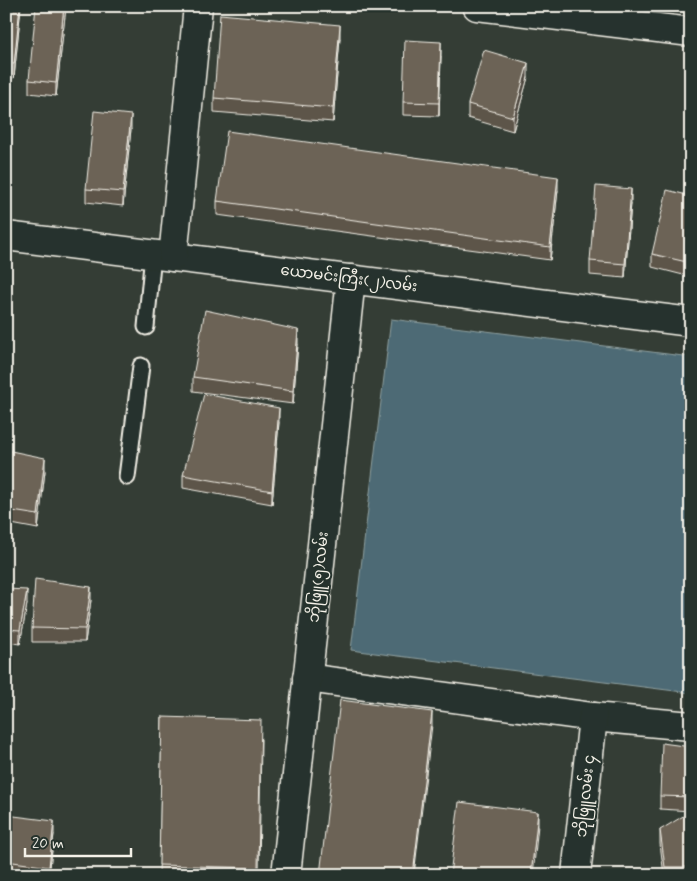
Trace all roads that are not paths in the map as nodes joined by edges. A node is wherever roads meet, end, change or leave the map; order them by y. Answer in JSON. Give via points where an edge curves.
{"nodes":[{"id":1,"x":198,"y":6,"type":"edge"},
{"id":2,"x":477,"y":6,"type":"edge"},
{"id":3,"x":691,"y":32,"type":"edge"},
{"id":4,"x":6,"y":236,"type":"edge"},
{"id":5,"x":163,"y":255,"type":"junction"},
{"id":6,"x":351,"y":278,"type":"junction"},
{"id":7,"x":691,"y":322,"type":"edge"},
{"id":8,"x":146,"y":327,"type":"dead end"},
{"id":9,"x":141,"y":366,"type":"dead end"},
{"id":10,"x":127,"y":477,"type":"dead end"},
{"id":11,"x":307,"y":678,"type":"junction"},
{"id":12,"x":593,"y":717,"type":"junction"},
{"id":13,"x":691,"y":726,"type":"edge"},
{"id":14,"x":286,"y":875,"type":"edge"},
{"id":15,"x":576,"y":875,"type":"edge"}],
"edges":[{"from":1,"to":5,"type":"street"},
{"from":2,"to":3,"type":"street"},
{"from":4,"to":5,"type":"street","name":"ယောမင်းကြီး(၂)လမ်း"},
{"from":5,"to":6,"type":"street","name":"ယောမင်းကြီး(၂)လမ်း"},
{"from":5,"to":8,"type":"lane"},
{"from":6,"to":7,"type":"street","name":"ယောမင်းကြီး(၂)လမ်း"},
{"from":6,"to":11,"type":"street","name":"ဘိုဖြူ(၅)လမ်း"},
{"from":9,"to":10,"type":"lane"},
{"from":11,"to":12,"type":"street"},
{"from":11,"to":14,"type":"street","name":"ဘိုဖြူ(၅)လမ်း"},
{"from":12,"to":13,"type":"street"},
{"from":12,"to":15,"type":"street","name":"ဘိုဖြူလမ်း ၄"}]}
